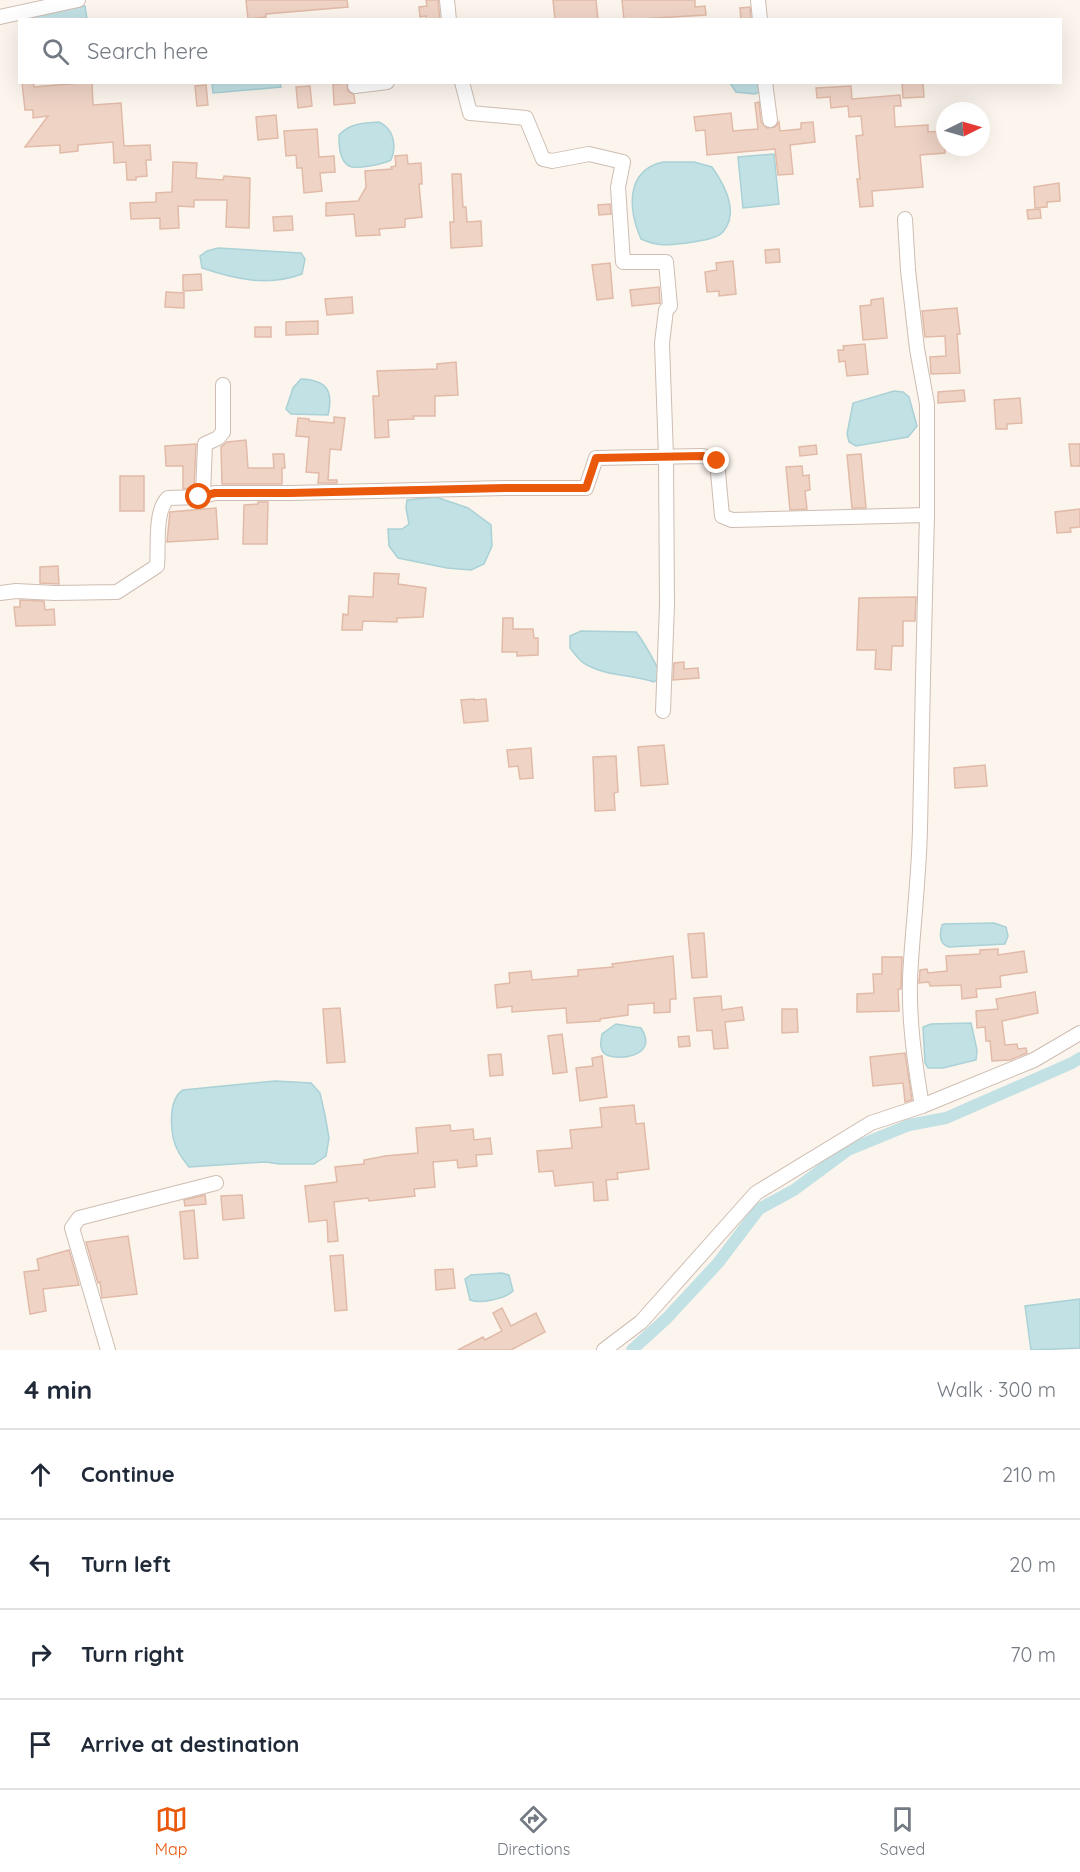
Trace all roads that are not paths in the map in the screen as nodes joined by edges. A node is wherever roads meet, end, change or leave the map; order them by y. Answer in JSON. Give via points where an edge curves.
{"nodes":[{"id":1,"x":78,"y":0,"type":"edge"},
{"id":2,"x":447,"y":0,"type":"edge"},
{"id":3,"x":758,"y":0,"type":"edge"},
{"id":4,"x":0,"y":17,"type":"edge"},
{"id":5,"x":449,"y":18,"type":"edge"},
{"id":6,"x":760,"y":18,"type":"edge"},
{"id":7,"x":371,"y":84,"type":"edge"},
{"id":8,"x":463,"y":84,"type":"edge"},
{"id":9,"x":765,"y":84,"type":"edge"},
{"id":10,"x":355,"y":86,"type":"dead end"},
{"id":11,"x":770,"y":120,"type":"dead end"},
{"id":12,"x":905,"y":219,"type":"dead end"},
{"id":13,"x":223,"y":385,"type":"dead end"},
{"id":14,"x":666,"y":457,"type":"junction"},
{"id":15,"x":203,"y":495,"type":"junction"},
{"id":16,"x":927,"y":515,"type":"junction"},
{"id":17,"x":0,"y":593,"type":"edge"},
{"id":18,"x":663,"y":711,"type":"dead end"},
{"id":19,"x":1080,"y":1033,"type":"edge"},
{"id":20,"x":922,"y":1106,"type":"junction"},
{"id":21,"x":216,"y":1183,"type":"dead end"},
{"id":22,"x":108,"y":1350,"type":"edge"},
{"id":23,"x":604,"y":1350,"type":"edge"}],
"edges":[{"from":1,"to":4,"type":"street"},
{"from":2,"to":5,"type":"street"},
{"from":3,"to":6,"type":"street"},
{"from":7,"to":10,"type":"street"},
{"from":8,"to":14,"type":"street","via":[[470,112],[526,118],[543,159],[552,162],[589,154],[623,162],[618,187],[623,262],[666,262],[670,306],[666,310],[662,343]]},
{"from":9,"to":11,"type":"street"},
{"from":12,"to":16,"type":"street","via":[[916,349],[927,404]]},
{"from":13,"to":15,"type":"street","via":[[223,432],[205,444]]},
{"from":14,"to":15,"type":"street","via":[[596,458],[586,488]]},
{"from":14,"to":16,"type":"street","via":[[703,456],[717,461],[722,516],[732,520]]},
{"from":14,"to":18,"type":"street"},
{"from":15,"to":17,"type":"street","via":[[168,498],[162,504],[156,566],[117,592]]},
{"from":16,"to":20,"type":"street","via":[[920,831],[910,962],[911,1014]]},
{"from":19,"to":20,"type":"street","via":[[1034,1060]]},
{"from":20,"to":23,"type":"street","via":[[871,1123],[756,1193],[640,1322]]},
{"from":21,"to":22,"type":"street","via":[[79,1218],[72,1228]]}]}
